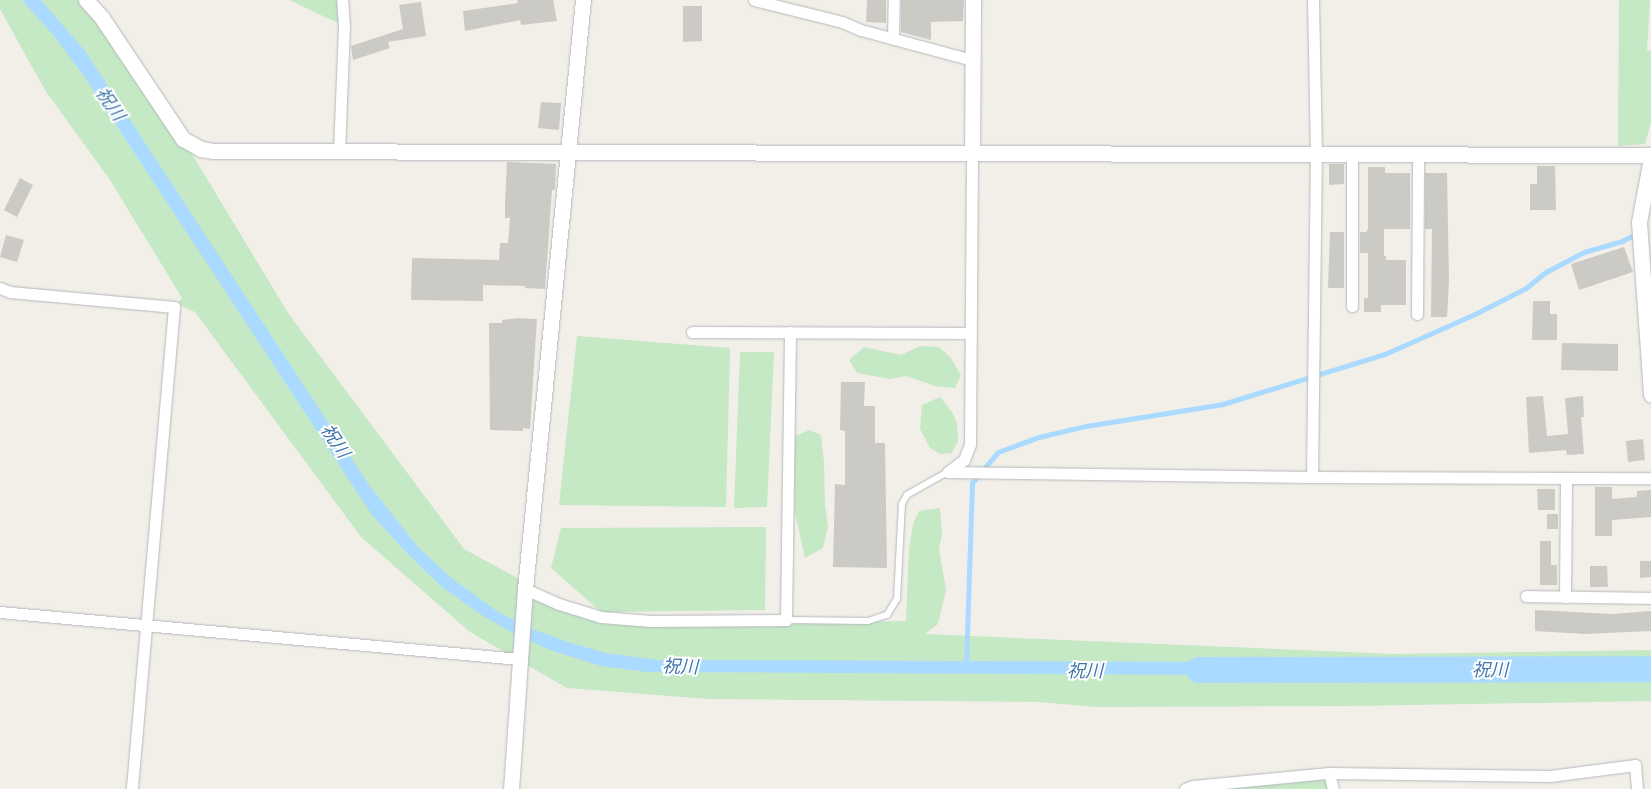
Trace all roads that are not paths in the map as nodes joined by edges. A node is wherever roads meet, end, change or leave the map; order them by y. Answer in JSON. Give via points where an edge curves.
{"nodes":[{"id":1,"x":86,"y":0,"type":"edge"},
{"id":2,"x":342,"y":0,"type":"edge"},
{"id":3,"x":583,"y":0,"type":"edge"},
{"id":4,"x":754,"y":0,"type":"edge"},
{"id":5,"x":894,"y":0,"type":"edge"},
{"id":6,"x":973,"y":0,"type":"edge"},
{"id":7,"x":1313,"y":0,"type":"edge"},
{"id":8,"x":894,"y":39,"type":"junction"},
{"id":9,"x":972,"y":60,"type":"junction"},
{"id":10,"x":339,"y":151,"type":"junction"},
{"id":11,"x":568,"y":152,"type":"junction"},
{"id":12,"x":972,"y":154,"type":"junction"},
{"id":13,"x":1316,"y":154,"type":"junction"},
{"id":14,"x":1352,"y":155,"type":"junction"},
{"id":15,"x":1418,"y":155,"type":"junction"},
{"id":16,"x":1651,"y":157,"type":"edge"},
{"id":17,"x":0,"y":288,"type":"edge"},
{"id":18,"x":1352,"y":306,"type":"dead end"},
{"id":19,"x":1417,"y":314,"type":"dead end"},
{"id":20,"x":692,"y":332,"type":"dead end"},
{"id":21,"x":790,"y":332,"type":"junction"},
{"id":22,"x":970,"y":333,"type":"junction"},
{"id":23,"x":1651,"y":395,"type":"edge"},
{"id":24,"x":948,"y":472,"type":"junction"},
{"id":25,"x":1312,"y":477,"type":"junction"},
{"id":26,"x":1566,"y":478,"type":"junction"},
{"id":27,"x":1651,"y":478,"type":"edge"},
{"id":28,"x":525,"y":589,"type":"junction"},
{"id":29,"x":1526,"y":596,"type":"dead end"},
{"id":30,"x":1565,"y":597,"type":"junction"},
{"id":31,"x":1651,"y":598,"type":"edge"},
{"id":32,"x":0,"y":612,"type":"edge"},
{"id":33,"x":786,"y":620,"type":"junction"},
{"id":34,"x":148,"y":626,"type":"junction"},
{"id":35,"x":519,"y":659,"type":"junction"},
{"id":36,"x":1329,"y":773,"type":"junction"},
{"id":37,"x":132,"y":789,"type":"edge"},
{"id":38,"x":511,"y":789,"type":"edge"},
{"id":39,"x":1185,"y":789,"type":"edge"},
{"id":40,"x":1333,"y":789,"type":"edge"},
{"id":41,"x":1637,"y":789,"type":"edge"}],
"edges":[{"from":1,"to":10,"type":"street","via":[[102,18],[183,139],[192,145],[213,151]]},
{"from":2,"to":10,"type":"street","via":[[344,26]]},
{"from":3,"to":11,"type":"street"},
{"from":4,"to":8,"type":"street"},
{"from":5,"to":8,"type":"street"},
{"from":6,"to":9,"type":"street"},
{"from":7,"to":13,"type":"street"},
{"from":8,"to":9,"type":"street"},
{"from":9,"to":12,"type":"street"},
{"from":10,"to":11,"type":"street"},
{"from":11,"to":12,"type":"street"},
{"from":11,"to":28,"type":"street"},
{"from":12,"to":13,"type":"street"},
{"from":12,"to":22,"type":"street"},
{"from":13,"to":14,"type":"street"},
{"from":13,"to":25,"type":"street"},
{"from":14,"to":15,"type":"street"},
{"from":14,"to":18,"type":"street"},
{"from":15,"to":16,"type":"street"},
{"from":15,"to":19,"type":"street"},
{"from":16,"to":23,"type":"street","via":[[1639,222]]},
{"from":17,"to":34,"type":"street","via":[[10,292],[174,307]]},
{"from":20,"to":21,"type":"street"},
{"from":21,"to":22,"type":"street"},
{"from":21,"to":33,"type":"street"},
{"from":22,"to":24,"type":"street","via":[[970,444],[964,460]]},
{"from":24,"to":25,"type":"street"},
{"from":24,"to":33,"type":"lane","via":[[907,495],[902,504],[898,599],[887,615],[868,621]]},
{"from":25,"to":26,"type":"street"},
{"from":26,"to":27,"type":"street"},
{"from":26,"to":30,"type":"street"},
{"from":28,"to":33,"type":"street","via":[[558,604],[602,617],[651,621]]},
{"from":28,"to":35,"type":"street"},
{"from":29,"to":30,"type":"street"},
{"from":30,"to":31,"type":"street"},
{"from":32,"to":34,"type":"street"},
{"from":34,"to":35,"type":"street"},
{"from":34,"to":37,"type":"street"},
{"from":35,"to":38,"type":"street"},
{"from":36,"to":39,"type":"street"},
{"from":36,"to":40,"type":"street"},
{"from":36,"to":41,"type":"street","via":[[1550,776],[1635,765]]}]}
